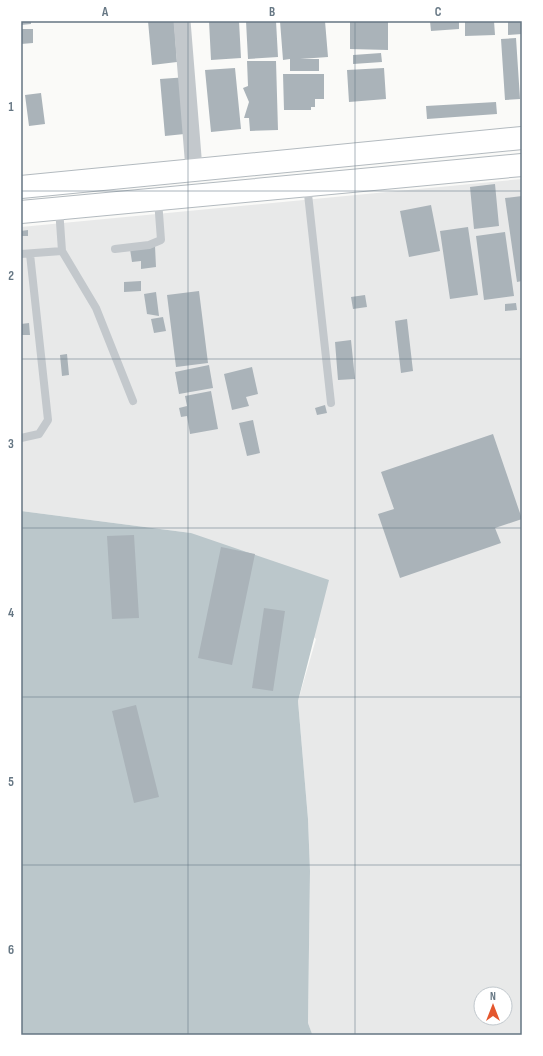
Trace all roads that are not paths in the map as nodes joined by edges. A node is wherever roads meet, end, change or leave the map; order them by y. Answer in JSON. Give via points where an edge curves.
{"nodes":[{"id":1,"x":182,"y":21,"type":"edge"},
{"id":2,"x":522,"y":138,"type":"edge"},
{"id":3,"x":522,"y":165,"type":"edge"},
{"id":4,"x":194,"y":169,"type":"junction"},
{"id":5,"x":307,"y":184,"type":"junction"},
{"id":6,"x":21,"y":187,"type":"edge"},
{"id":7,"x":158,"y":199,"type":"junction"},
{"id":8,"x":59,"y":208,"type":"junction"},
{"id":9,"x":21,"y":212,"type":"edge"},
{"id":10,"x":115,"y":249,"type":"dead end"},
{"id":11,"x":62,"y":251,"type":"junction"},
{"id":12,"x":25,"y":254,"type":"edge"},
{"id":13,"x":132,"y":401,"type":"dead end"},
{"id":14,"x":331,"y":403,"type":"dead end"},
{"id":15,"x":21,"y":438,"type":"edge"}],
"edges":[{"from":1,"to":4,"type":"street"},
{"from":2,"to":4,"type":"main road"},
{"from":3,"to":5,"type":"main road"},
{"from":4,"to":6,"type":"main road"},
{"from":5,"to":7,"type":"main road"},
{"from":5,"to":14,"type":"lane"},
{"from":7,"to":8,"type":"main road"},
{"from":7,"to":10,"type":"lane","via":[[161,240],[149,245]]},
{"from":8,"to":9,"type":"main road"},
{"from":8,"to":11,"type":"lane"},
{"from":11,"to":12,"type":"lane"},
{"from":11,"to":13,"type":"lane","via":[[96,308]]},
{"from":12,"to":15,"type":"lane","via":[[48,420],[39,434]]}]}
